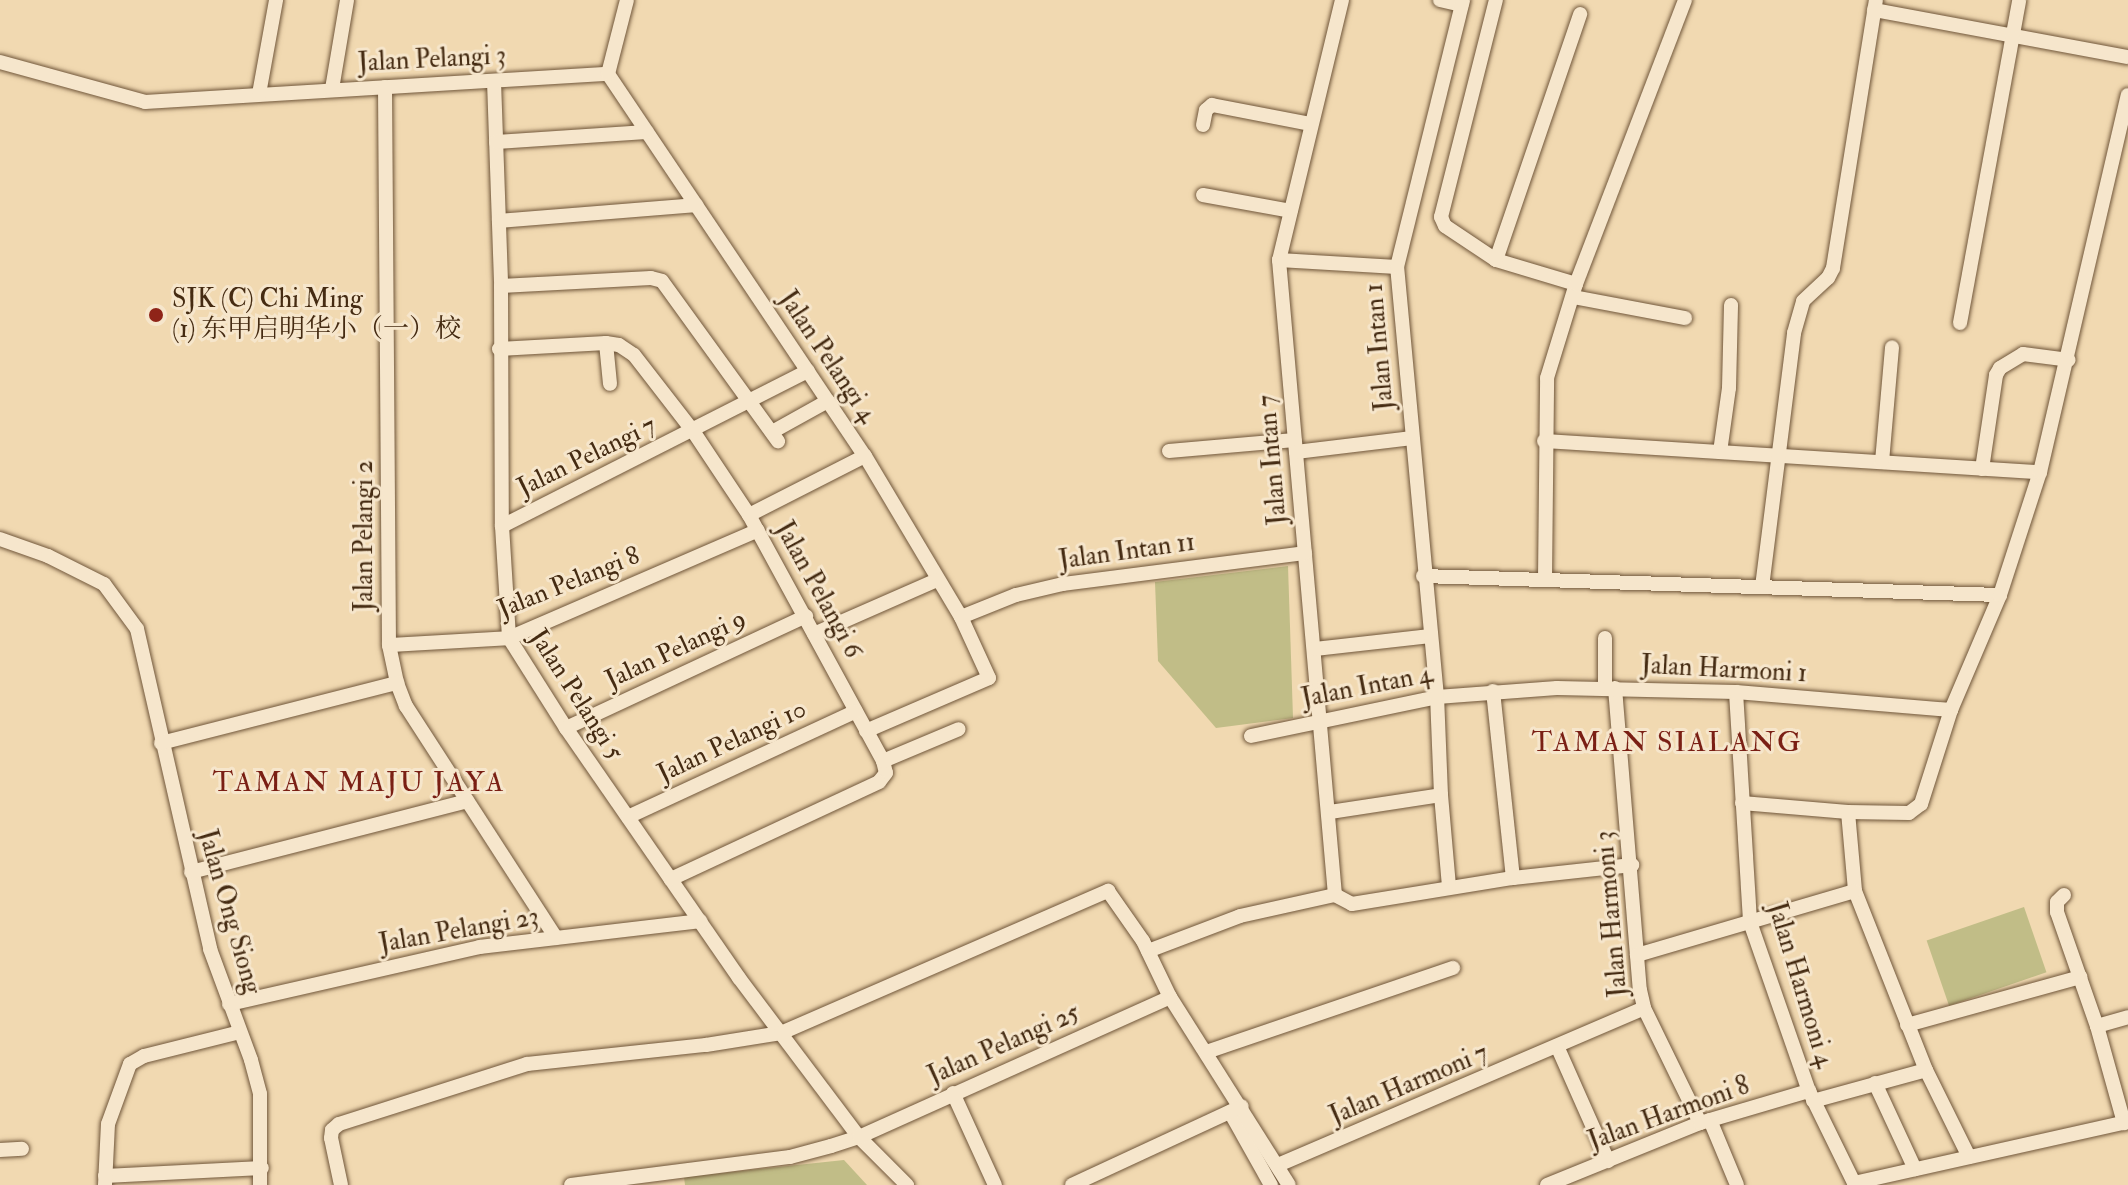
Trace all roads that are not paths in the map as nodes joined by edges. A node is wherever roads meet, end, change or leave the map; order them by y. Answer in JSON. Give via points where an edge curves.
{"nodes":[{"id":1,"x":276,"y":0,"type":"edge"},
{"id":2,"x":347,"y":0,"type":"edge"},
{"id":3,"x":627,"y":0,"type":"edge"},
{"id":4,"x":1342,"y":0,"type":"edge"},
{"id":5,"x":1440,"y":0,"type":"edge"},
{"id":6,"x":1496,"y":0,"type":"edge"},
{"id":7,"x":1685,"y":0,"type":"edge"},
{"id":8,"x":2019,"y":0,"type":"edge"},
{"id":9,"x":1462,"y":2,"type":"edge"},
{"id":10,"x":1875,"y":5,"type":"edge"},
{"id":11,"x":1580,"y":14,"type":"dead end"},
{"id":12,"x":2011,"y":35,"type":"junction"},
{"id":13,"x":2128,"y":57,"type":"edge"},
{"id":14,"x":0,"y":62,"type":"edge"},
{"id":15,"x":608,"y":74,"type":"junction"},
{"id":16,"x":494,"y":81,"type":"junction"},
{"id":17,"x":385,"y":87,"type":"junction"},
{"id":18,"x":332,"y":89,"type":"junction"},
{"id":19,"x":259,"y":94,"type":"junction"},
{"id":20,"x":2128,"y":95,"type":"edge"},
{"id":21,"x":1311,"y":124,"type":"junction"},
{"id":22,"x":1203,"y":125,"type":"dead end"},
{"id":23,"x":647,"y":132,"type":"junction"},
{"id":24,"x":496,"y":142,"type":"junction"},
{"id":25,"x":1203,"y":195,"type":"dead end"},
{"id":26,"x":696,"y":205,"type":"junction"},
{"id":27,"x":1291,"y":211,"type":"junction"},
{"id":28,"x":499,"y":221,"type":"junction"},
{"id":29,"x":1279,"y":260,"type":"junction"},
{"id":30,"x":1496,"y":260,"type":"junction"},
{"id":31,"x":1397,"y":267,"type":"junction"},
{"id":32,"x":501,"y":286,"type":"junction"},
{"id":33,"x":1574,"y":290,"type":"junction"},
{"id":34,"x":1731,"y":305,"type":"dead end"},
{"id":35,"x":1685,"y":318,"type":"dead end"},
{"id":36,"x":1960,"y":323,"type":"dead end"},
{"id":37,"x":606,"y":343,"type":"junction"},
{"id":38,"x":1892,"y":347,"type":"dead end"},
{"id":39,"x":499,"y":349,"type":"junction"},
{"id":40,"x":2069,"y":360,"type":"junction"},
{"id":41,"x":808,"y":371,"type":"junction"},
{"id":42,"x":610,"y":384,"type":"dead end"},
{"id":43,"x":749,"y":401,"type":"junction"},
{"id":44,"x":828,"y":401,"type":"junction"},
{"id":45,"x":693,"y":431,"type":"junction"},
{"id":46,"x":1412,"y":438,"type":"junction"},
{"id":47,"x":1544,"y":441,"type":"junction"},
{"id":48,"x":1296,"y":446,"type":"junction"},
{"id":49,"x":1169,"y":451,"type":"dead end"},
{"id":50,"x":1720,"y":452,"type":"junction"},
{"id":51,"x":865,"y":456,"type":"junction"},
{"id":52,"x":1779,"y":456,"type":"junction"},
{"id":53,"x":1882,"y":462,"type":"junction"},
{"id":54,"x":1982,"y":469,"type":"junction"},
{"id":55,"x":2040,"y":472,"type":"junction"},
{"id":56,"x":749,"y":515,"type":"junction"},
{"id":57,"x":502,"y":526,"type":"junction"},
{"id":58,"x":758,"y":530,"type":"junction"},
{"id":59,"x":0,"y":539,"type":"edge"},
{"id":60,"x":1305,"y":553,"type":"junction"},
{"id":61,"x":1423,"y":576,"type":"junction"},
{"id":62,"x":937,"y":580,"type":"junction"},
{"id":63,"x":1545,"y":580,"type":"junction"},
{"id":64,"x":1762,"y":587,"type":"junction"},
{"id":65,"x":2000,"y":595,"type":"junction"},
{"id":66,"x":806,"y":616,"type":"junction"},
{"id":67,"x":961,"y":617,"type":"junction"},
{"id":68,"x":814,"y":634,"type":"junction"},
{"id":69,"x":1430,"y":636,"type":"junction"},
{"id":70,"x":509,"y":638,"type":"junction"},
{"id":71,"x":1605,"y":638,"type":"dead end"},
{"id":72,"x":389,"y":645,"type":"junction"},
{"id":73,"x":1315,"y":649,"type":"junction"},
{"id":74,"x":397,"y":683,"type":"junction"},
{"id":75,"x":1610,"y":688,"type":"junction"},
{"id":76,"x":1493,"y":691,"type":"junction"},
{"id":77,"x":1736,"y":692,"type":"junction"},
{"id":78,"x":1437,"y":697,"type":"junction"},
{"id":79,"x":1951,"y":710,"type":"junction"},
{"id":80,"x":856,"y":711,"type":"junction"},
{"id":81,"x":1322,"y":720,"type":"junction"},
{"id":82,"x":566,"y":728,"type":"junction"},
{"id":83,"x":959,"y":729,"type":"dead end"},
{"id":84,"x":866,"y":731,"type":"junction"},
{"id":85,"x":1251,"y":736,"type":"dead end"},
{"id":86,"x":161,"y":743,"type":"junction"},
{"id":87,"x":883,"y":761,"type":"junction"},
{"id":88,"x":1441,"y":795,"type":"junction"},
{"id":89,"x":467,"y":801,"type":"junction"},
{"id":90,"x":1742,"y":803,"type":"junction"},
{"id":91,"x":1330,"y":812,"type":"junction"},
{"id":92,"x":1848,"y":812,"type":"junction"},
{"id":93,"x":628,"y":817,"type":"junction"},
{"id":94,"x":1632,"y":865,"type":"junction"},
{"id":95,"x":191,"y":872,"type":"junction"},
{"id":96,"x":1513,"y":878,"type":"junction"},
{"id":97,"x":671,"y":879,"type":"junction"},
{"id":98,"x":1449,"y":887,"type":"junction"},
{"id":99,"x":1855,"y":891,"type":"junction"},
{"id":100,"x":1335,"y":895,"type":"junction"},
{"id":101,"x":2064,"y":895,"type":"dead end"},
{"id":102,"x":700,"y":921,"type":"junction"},
{"id":103,"x":1750,"y":922,"type":"junction"},
{"id":104,"x":556,"y":938,"type":"junction"},
{"id":105,"x":1148,"y":951,"type":"junction"},
{"id":106,"x":1637,"y":955,"type":"junction"},
{"id":107,"x":1453,"y":968,"type":"dead end"},
{"id":108,"x":2080,"y":977,"type":"junction"},
{"id":109,"x":1170,"y":997,"type":"junction"},
{"id":110,"x":229,"y":1004,"type":"junction"},
{"id":111,"x":1644,"y":1008,"type":"junction"},
{"id":112,"x":2128,"y":1017,"type":"edge"},
{"id":113,"x":1907,"y":1025,"type":"junction"},
{"id":114,"x":2097,"y":1026,"type":"junction"},
{"id":115,"x":240,"y":1032,"type":"junction"},
{"id":116,"x":781,"y":1033,"type":"junction"},
{"id":117,"x":1557,"y":1046,"type":"junction"},
{"id":118,"x":1206,"y":1052,"type":"junction"},
{"id":119,"x":1926,"y":1070,"type":"junction"},
{"id":120,"x":1875,"y":1083,"type":"junction"},
{"id":121,"x":953,"y":1093,"type":"junction"},
{"id":122,"x":1811,"y":1096,"type":"junction"},
{"id":123,"x":1236,"y":1109,"type":"junction"},
{"id":124,"x":1705,"y":1121,"type":"junction"},
{"id":125,"x":2126,"y":1122,"type":"edge"},
{"id":126,"x":859,"y":1137,"type":"junction"},
{"id":127,"x":22,"y":1149,"type":"dead end"},
{"id":128,"x":0,"y":1150,"type":"edge"},
{"id":129,"x":1969,"y":1157,"type":"junction"},
{"id":130,"x":1608,"y":1161,"type":"junction"},
{"id":131,"x":1278,"y":1165,"type":"junction"},
{"id":132,"x":262,"y":1168,"type":"junction"},
{"id":133,"x":1915,"y":1169,"type":"junction"},
{"id":134,"x":677,"y":1178,"type":"edge"},
{"id":135,"x":105,"y":1181,"type":"edge"},
{"id":136,"x":1854,"y":1184,"type":"edge"},
{"id":137,"x":260,"y":1185,"type":"edge"},
{"id":138,"x":341,"y":1185,"type":"edge"},
{"id":139,"x":571,"y":1185,"type":"edge"},
{"id":140,"x":907,"y":1185,"type":"edge"},
{"id":141,"x":995,"y":1185,"type":"edge"},
{"id":142,"x":1072,"y":1185,"type":"edge"},
{"id":143,"x":1271,"y":1185,"type":"edge"},
{"id":144,"x":1289,"y":1185,"type":"edge"},
{"id":145,"x":1547,"y":1185,"type":"edge"},
{"id":146,"x":1737,"y":1185,"type":"edge"}],
"edges":[{"from":1,"to":19,"type":"street"},
{"from":2,"to":18,"type":"street"},
{"from":3,"to":15,"type":"street"},
{"from":4,"to":21,"type":"street","name":"Jalan Intan 7"},
{"from":5,"to":9,"type":"street"},
{"from":6,"to":30,"type":"street","via":[[1441,217],[1445,226]]},
{"from":7,"to":33,"type":"street"},
{"from":8,"to":12,"type":"street"},
{"from":9,"to":31,"type":"street","name":"Jalan Intan 1"},
{"from":10,"to":12,"type":"street"},
{"from":10,"to":52,"type":"street","via":[[1833,268],[1800,307]]},
{"from":11,"to":30,"type":"street"},
{"from":12,"to":13,"type":"street"},
{"from":12,"to":36,"type":"street"},
{"from":14,"to":19,"type":"street","name":"Jalan Pelangi 3","via":[[145,102]]},
{"from":15,"to":16,"type":"street","name":"Jalan Pelangi 3"},
{"from":15,"to":23,"type":"street","name":"Jalan Pelangi 4"},
{"from":16,"to":17,"type":"street","name":"Jalan Pelangi 3"},
{"from":16,"to":24,"type":"street","name":"Jalan Pelangi 5"},
{"from":17,"to":18,"type":"street","name":"Jalan Pelangi 3"},
{"from":17,"to":72,"type":"street","name":"Jalan Pelangi 2"},
{"from":18,"to":19,"type":"street","name":"Jalan Pelangi 3"},
{"from":20,"to":40,"type":"street"},
{"from":21,"to":22,"type":"street","via":[[1212,105]]},
{"from":21,"to":27,"type":"street","name":"Jalan Intan 7"},
{"from":23,"to":24,"type":"street"},
{"from":23,"to":26,"type":"street","name":"Jalan Pelangi 4"},
{"from":24,"to":28,"type":"street","name":"Jalan Pelangi 5"},
{"from":25,"to":27,"type":"street"},
{"from":26,"to":28,"type":"street"},
{"from":26,"to":41,"type":"street","name":"Jalan Pelangi 4"},
{"from":27,"to":29,"type":"street","name":"Jalan Intan 7"},
{"from":28,"to":32,"type":"street","name":"Jalan Pelangi 5"},
{"from":29,"to":31,"type":"street"},
{"from":29,"to":48,"type":"street","name":"Jalan Intan 7"},
{"from":30,"to":33,"type":"street"},
{"from":31,"to":46,"type":"street","name":"Jalan Intan 1"},
{"from":32,"to":39,"type":"street","name":"Jalan Pelangi 5"},
{"from":32,"to":43,"type":"street","via":[[662,281]]},
{"from":33,"to":35,"type":"street"},
{"from":33,"to":47,"type":"street","via":[[1547,378]]},
{"from":34,"to":50,"type":"street","via":[[1729,388]]},
{"from":37,"to":39,"type":"street"},
{"from":37,"to":42,"type":"street"},
{"from":37,"to":45,"type":"street","name":"Jalan Pelangi 6","via":[[634,355]]},
{"from":38,"to":53,"type":"street"},
{"from":39,"to":57,"type":"street","name":"Jalan Pelangi 5"},
{"from":40,"to":54,"type":"street","via":[[2023,354],[2000,368]]},
{"from":40,"to":55,"type":"street"},
{"from":41,"to":43,"type":"street","name":"Jalan Pelangi 7"},
{"from":41,"to":44,"type":"street","name":"Jalan Pelangi 4"},
{"from":43,"to":44,"type":"street","via":[[775,436]]},
{"from":43,"to":45,"type":"street","name":"Jalan Pelangi 7"},
{"from":44,"to":51,"type":"street","name":"Jalan Pelangi 4"},
{"from":45,"to":56,"type":"street","name":"Jalan Pelangi 6"},
{"from":45,"to":57,"type":"street","name":"Jalan Pelangi 7"},
{"from":46,"to":48,"type":"street"},
{"from":46,"to":61,"type":"street","name":"Jalan Intan 1"},
{"from":47,"to":50,"type":"street"},
{"from":47,"to":63,"type":"street"},
{"from":48,"to":49,"type":"street"},
{"from":48,"to":60,"type":"street","name":"Jalan Intan 7"},
{"from":50,"to":52,"type":"street"},
{"from":51,"to":56,"type":"street"},
{"from":51,"to":62,"type":"street","name":"Jalan Pelangi 4"},
{"from":52,"to":53,"type":"street"},
{"from":52,"to":64,"type":"street"},
{"from":53,"to":54,"type":"street"},
{"from":54,"to":55,"type":"street"},
{"from":55,"to":65,"type":"street"},
{"from":56,"to":58,"type":"street","name":"Jalan Pelangi 6"},
{"from":57,"to":70,"type":"street","name":"Jalan Pelangi 5"},
{"from":58,"to":66,"type":"street","name":"Jalan Pelangi 6"},
{"from":58,"to":70,"type":"street","name":"Jalan Pelangi 8"},
{"from":59,"to":86,"type":"street","name":"Jalan Ong Siong","via":[[85,573],[116,596],[142,642]]},
{"from":60,"to":67,"type":"street","name":"Jalan Intan 11","via":[[1063,584],[1016,595]]},
{"from":60,"to":73,"type":"street","name":"Jalan Intan 7"},
{"from":61,"to":63,"type":"street"},
{"from":61,"to":69,"type":"street","name":"Jalan Intan 1"},
{"from":62,"to":67,"type":"street","name":"Jalan Pelangi 4"},
{"from":62,"to":68,"type":"street"},
{"from":63,"to":64,"type":"street"},
{"from":64,"to":65,"type":"street"},
{"from":65,"to":79,"type":"street"},
{"from":66,"to":68,"type":"street","name":"Jalan Pelangi 6"},
{"from":66,"to":82,"type":"street","name":"Jalan Pelangi 9"},
{"from":67,"to":84,"type":"street","name":"Jalan Pelangi 4","via":[[989,678]]},
{"from":68,"to":80,"type":"street","name":"Jalan Pelangi 6"},
{"from":69,"to":73,"type":"street"},
{"from":69,"to":78,"type":"street","name":"Jalan Intan 1"},
{"from":70,"to":72,"type":"street","name":"Jalan Pelangi 8"},
{"from":70,"to":82,"type":"street","name":"Jalan Pelangi 5"},
{"from":71,"to":75,"type":"street","name":"Jalan Harmoni 3"},
{"from":72,"to":74,"type":"street","name":"Jalan Pelangi 2"},
{"from":73,"to":81,"type":"street","name":"Jalan Intan 7"},
{"from":74,"to":86,"type":"street"},
{"from":74,"to":89,"type":"street","name":"Jalan Pelangi 2"},
{"from":75,"to":76,"type":"street","name":"Jalan Harmoni 1"},
{"from":75,"to":77,"type":"street","name":"Jalan Harmoni 1"},
{"from":75,"to":94,"type":"street","name":"Jalan Harmoni 3"},
{"from":76,"to":78,"type":"street","name":"Jalan Intan 4"},
{"from":76,"to":96,"type":"street"},
{"from":77,"to":79,"type":"street","name":"Jalan Harmoni 1"},
{"from":77,"to":90,"type":"street","name":"Jalan Harmoni 4"},
{"from":78,"to":81,"type":"street","name":"Jalan Intan 4"},
{"from":78,"to":88,"type":"street","name":"Jalan Intan 1"},
{"from":79,"to":92,"type":"street","via":[[1921,804],[1909,813]]},
{"from":80,"to":84,"type":"street","name":"Jalan Pelangi 6"},
{"from":80,"to":93,"type":"street","name":"Jalan Pelangi 10"},
{"from":81,"to":85,"type":"street","name":"Jalan Intan 4"},
{"from":81,"to":91,"type":"street","name":"Jalan Intan 7"},
{"from":82,"to":93,"type":"street","name":"Jalan Pelangi 5"},
{"from":83,"to":87,"type":"street"},
{"from":84,"to":87,"type":"street","name":"Jalan Pelangi 6"},
{"from":86,"to":95,"type":"street","name":"Jalan Ong Siong"},
{"from":87,"to":97,"type":"street","via":[[886,773],[879,782]]},
{"from":88,"to":91,"type":"street"},
{"from":88,"to":98,"type":"street","name":"Jalan Intan 1"},
{"from":89,"to":95,"type":"street"},
{"from":89,"to":104,"type":"street","name":"Jalan Pelangi 2"},
{"from":90,"to":92,"type":"street"},
{"from":90,"to":103,"type":"street","name":"Jalan Harmoni 4"},
{"from":91,"to":100,"type":"street","name":"Jalan Intan 7"},
{"from":92,"to":99,"type":"street"},
{"from":93,"to":97,"type":"street","name":"Jalan Pelangi 5"},
{"from":94,"to":96,"type":"street"},
{"from":94,"to":106,"type":"street","name":"Jalan Harmoni 3"},
{"from":95,"to":110,"type":"street","name":"Jalan Ong Siong"},
{"from":96,"to":98,"type":"street"},
{"from":97,"to":102,"type":"street","name":"Jalan Pelangi 5"},
{"from":98,"to":100,"type":"street","via":[[1358,903],[1345,903]]},
{"from":99,"to":103,"type":"street"},
{"from":99,"to":113,"type":"street"},
{"from":100,"to":105,"type":"street","via":[[1240,916]]},
{"from":101,"to":108,"type":"street","via":[[2057,912]]},
{"from":102,"to":104,"type":"street","name":"Jalan Pelangi 23"},
{"from":102,"to":116,"type":"street","name":"Jalan Pelangi 5"},
{"from":103,"to":106,"type":"street"},
{"from":103,"to":122,"type":"street","name":"Jalan Harmoni 4"},
{"from":104,"to":110,"type":"street","name":"Jalan Pelangi 23","via":[[480,947]]},
{"from":105,"to":109,"type":"street"},
{"from":105,"to":116,"type":"street","via":[[1108,891]]},
{"from":106,"to":111,"type":"street","name":"Jalan Harmoni 3"},
{"from":107,"to":118,"type":"street"},
{"from":108,"to":113,"type":"street"},
{"from":108,"to":114,"type":"street"},
{"from":109,"to":118,"type":"street"},
{"from":109,"to":121,"type":"street","name":"Jalan Pelangi 25"},
{"from":110,"to":115,"type":"street","name":"Jalan Ong Siong"},
{"from":111,"to":117,"type":"street","name":"Jalan Harmoni 7"},
{"from":111,"to":124,"type":"street","name":"Jalan Harmoni 3"},
{"from":112,"to":114,"type":"street"},
{"from":113,"to":119,"type":"street"},
{"from":114,"to":125,"type":"street"},
{"from":115,"to":132,"type":"street","name":"Jalan Ong Siong","via":[[260,1094]]},
{"from":115,"to":135,"type":"street","via":[[130,1064],[108,1124]]},
{"from":116,"to":126,"type":"street","name":"Jalan Pelangi 5"},
{"from":116,"to":138,"type":"street","via":[[527,1064],[339,1124],[330,1134]]},
{"from":117,"to":130,"type":"street"},
{"from":117,"to":131,"type":"street","name":"Jalan Harmoni 7"},
{"from":118,"to":123,"type":"street"},
{"from":119,"to":120,"type":"street","name":"Jalan Harmoni 8"},
{"from":119,"to":129,"type":"street"},
{"from":120,"to":122,"type":"street","name":"Jalan Harmoni 8"},
{"from":120,"to":133,"type":"street"},
{"from":121,"to":126,"type":"street","name":"Jalan Pelangi 25"},
{"from":121,"to":141,"type":"street"},
{"from":122,"to":124,"type":"street","name":"Jalan Harmoni 8"},
{"from":122,"to":136,"type":"street","name":"Jalan Harmoni 4"},
{"from":123,"to":131,"type":"street"},
{"from":123,"to":142,"type":"street"},
{"from":123,"to":143,"type":"street"},
{"from":124,"to":130,"type":"street","name":"Jalan Harmoni 8"},
{"from":124,"to":146,"type":"street","name":"Jalan Harmoni 3"},
{"from":125,"to":129,"type":"street"},
{"from":126,"to":134,"type":"street","name":"Jalan Pelangi 25","via":[[790,1157]]},
{"from":126,"to":140,"type":"street","name":"Jalan Pelangi 5"},
{"from":127,"to":128,"type":"street"},
{"from":129,"to":133,"type":"street"},
{"from":130,"to":145,"type":"street","name":"Jalan Harmoni 8"},
{"from":131,"to":144,"type":"street"},
{"from":132,"to":135,"type":"street"},
{"from":132,"to":137,"type":"street","name":"Jalan Ong Siong"},
{"from":133,"to":136,"type":"street"},
{"from":134,"to":139,"type":"street","name":"Jalan Pelangi 25"}]}
